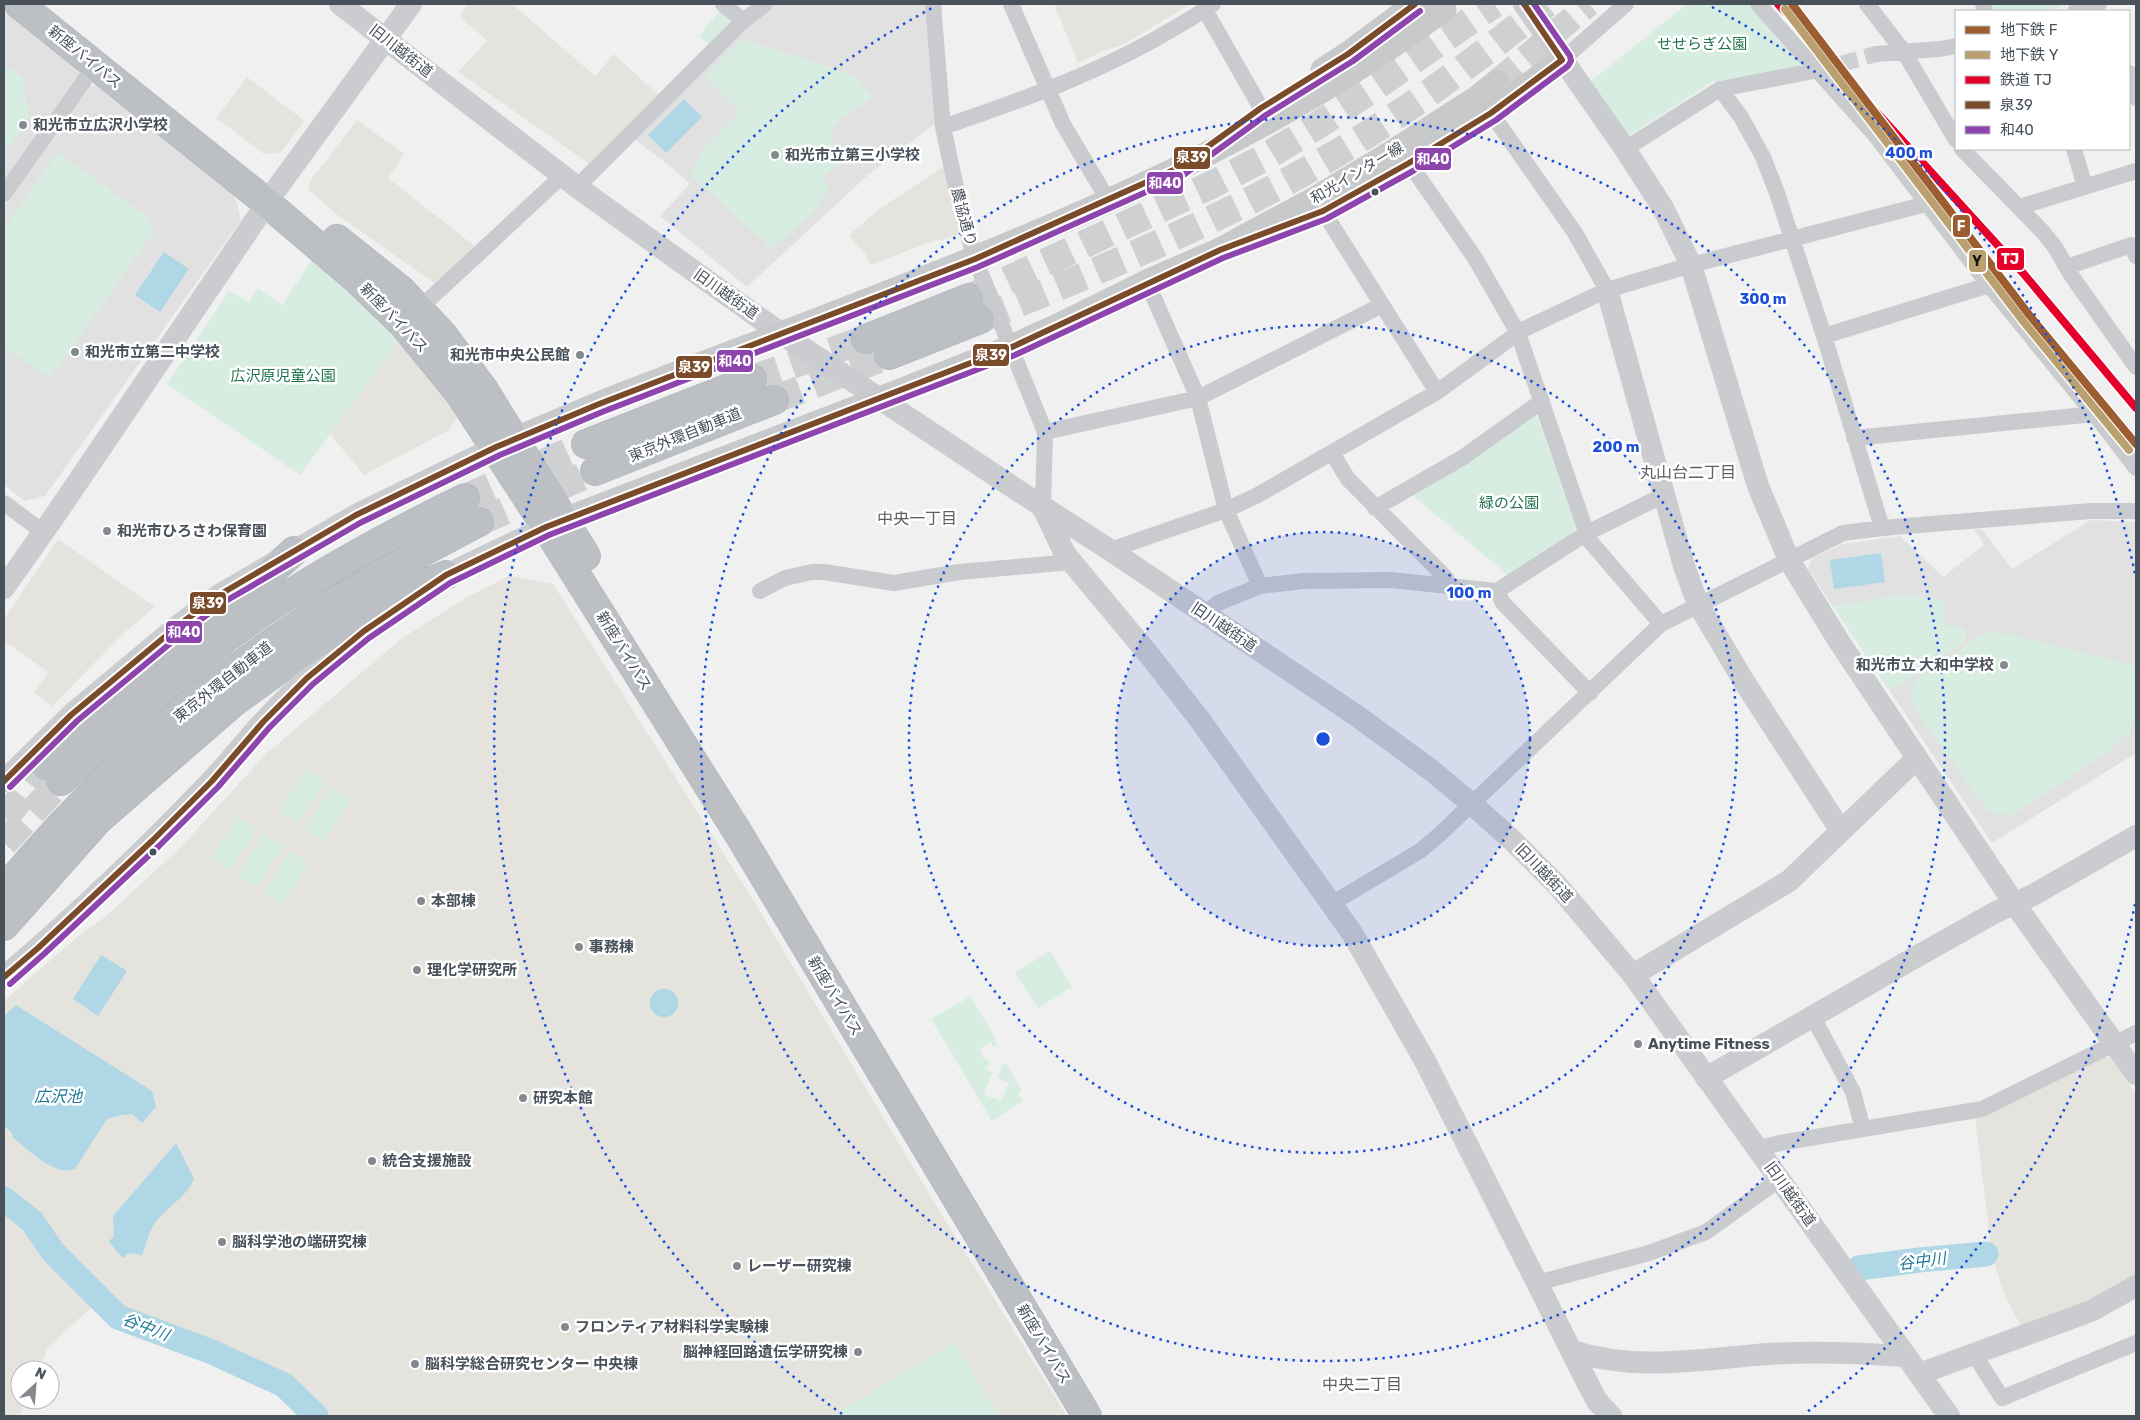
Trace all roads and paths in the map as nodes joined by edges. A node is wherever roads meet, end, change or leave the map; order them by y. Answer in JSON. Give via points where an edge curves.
{"nodes":[{"id":1,"x":20,"y":4,"type":"edge"},
{"id":2,"x":41,"y":4,"type":"edge"},
{"id":3,"x":340,"y":4,"type":"edge"},
{"id":4,"x":411,"y":4,"type":"edge"},
{"id":5,"x":723,"y":4,"type":"edge"},
{"id":6,"x":764,"y":4,"type":"edge"},
{"id":7,"x":933,"y":4,"type":"edge"},
{"id":8,"x":1011,"y":4,"type":"edge"},
{"id":9,"x":1524,"y":4,"type":"edge"},
{"id":10,"x":1626,"y":4,"type":"edge"},
{"id":11,"x":1758,"y":4,"type":"edge"},
{"id":12,"x":1867,"y":4,"type":"edge"},
{"id":13,"x":2099,"y":4,"type":"edge"},
{"id":14,"x":1209,"y":7,"type":"edge"},
{"id":15,"x":1404,"y":7,"type":"edge"},
{"id":16,"x":1444,"y":8,"type":"dead end"},
{"id":17,"x":2078,"y":10,"type":"edge"},
{"id":18,"x":743,"y":21,"type":"junction"},
{"id":19,"x":386,"y":40,"type":"junction"},
{"id":20,"x":1955,"y":46,"type":"edge"},
{"id":21,"x":1904,"y":52,"type":"junction"},
{"id":22,"x":1876,"y":54,"type":"tunnel mouth"},
{"id":23,"x":1562,"y":60,"type":"junction"},
{"id":24,"x":95,"y":65,"type":"junction"},
{"id":25,"x":1819,"y":70,"type":"junction"},
{"id":26,"x":2130,"y":77,"type":"edge"},
{"id":27,"x":1497,"y":82,"type":"tunnel mouth"},
{"id":28,"x":1720,"y":89,"type":"junction"},
{"id":29,"x":1048,"y":91,"type":"junction"},
{"id":30,"x":2136,"y":98,"type":"edge"},
{"id":31,"x":1261,"y":108,"type":"junction"},
{"id":32,"x":1491,"y":113,"type":"junction"},
{"id":33,"x":944,"y":127,"type":"junction"},
{"id":34,"x":1955,"y":138,"type":"edge"},
{"id":35,"x":1625,"y":150,"type":"junction"},
{"id":36,"x":1966,"y":150,"type":"edge"},
{"id":37,"x":2074,"y":150,"type":"edge"},
{"id":38,"x":1410,"y":163,"type":"junction"},
{"id":39,"x":1178,"y":168,"type":"junction"},
{"id":40,"x":2136,"y":171,"type":"edge"},
{"id":41,"x":570,"y":182,"type":"junction"},
{"id":42,"x":2085,"y":187,"type":"junction"},
{"id":43,"x":4,"y":194,"type":"edge"},
{"id":44,"x":271,"y":197,"type":"junction"},
{"id":45,"x":1108,"y":200,"type":"junction"},
{"id":46,"x":1926,"y":204,"type":"junction"},
{"id":47,"x":2022,"y":208,"type":"junction"},
{"id":48,"x":1324,"y":211,"type":"junction"},
{"id":49,"x":1792,"y":239,"type":"junction"},
{"id":50,"x":1220,"y":250,"type":"junction"},
{"id":51,"x":2136,"y":256,"type":"edge"},
{"id":52,"x":975,"y":260,"type":"junction"},
{"id":53,"x":1691,"y":265,"type":"junction"},
{"id":54,"x":2067,"y":267,"type":"junction"},
{"id":55,"x":1147,"y":282,"type":"junction"},
{"id":56,"x":1988,"y":285,"type":"junction"},
{"id":57,"x":1607,"y":290,"type":"junction"},
{"id":58,"x":1382,"y":305,"type":"junction"},
{"id":59,"x":420,"y":308,"type":"junction"},
{"id":60,"x":1518,"y":333,"type":"junction"},
{"id":61,"x":782,"y":334,"type":"junction"},
{"id":62,"x":1824,"y":336,"type":"junction"},
{"id":63,"x":866,"y":339,"type":"tunnel mouth"},
{"id":64,"x":1012,"y":347,"type":"junction"},
{"id":65,"x":889,"y":355,"type":"tunnel mouth"},
{"id":66,"x":2136,"y":367,"type":"edge"},
{"id":67,"x":752,"y":379,"type":"tunnel mouth"},
{"id":68,"x":1438,"y":392,"type":"junction"},
{"id":69,"x":1198,"y":398,"type":"junction"},
{"id":70,"x":880,"y":399,"type":"junction"},
{"id":71,"x":774,"y":400,"type":"tunnel mouth"},
{"id":72,"x":1542,"y":402,"type":"junction"},
{"id":73,"x":2094,"y":414,"type":"junction"},
{"id":74,"x":1045,"y":432,"type":"junction"},
{"id":75,"x":1854,"y":438,"type":"junction"},
{"id":76,"x":505,"y":443,"type":"junction"},
{"id":77,"x":586,"y":444,"type":"tunnel mouth"},
{"id":78,"x":1332,"y":453,"type":"junction"},
{"id":79,"x":2136,"y":468,"type":"edge"},
{"id":80,"x":595,"y":471,"type":"tunnel mouth"},
{"id":81,"x":1664,"y":495,"type":"junction"},
{"id":82,"x":465,"y":498,"type":"tunnel mouth"},
{"id":83,"x":4,"y":503,"type":"edge"},
{"id":84,"x":1042,"y":507,"type":"junction"},
{"id":85,"x":1375,"y":508,"type":"junction"},
{"id":86,"x":1226,"y":510,"type":"junction"},
{"id":87,"x":2136,"y":511,"type":"edge"},
{"id":88,"x":479,"y":522,"type":"tunnel mouth"},
{"id":89,"x":555,"y":524,"type":"junction"},
{"id":90,"x":1882,"y":528,"type":"junction"},
{"id":91,"x":44,"y":532,"type":"junction"},
{"id":92,"x":1587,"y":533,"type":"junction"},
{"id":93,"x":1110,"y":550,"type":"junction"},
{"id":94,"x":294,"y":551,"type":"junction"},
{"id":95,"x":1789,"y":560,"type":"junction"},
{"id":96,"x":1071,"y":562,"type":"junction"},
{"id":97,"x":446,"y":575,"type":"junction"},
{"id":98,"x":1448,"y":585,"type":"junction"},
{"id":99,"x":1260,"y":586,"type":"junction"},
{"id":100,"x":4,"y":588,"type":"edge"},
{"id":101,"x":760,"y":591,"type":"dead end"},
{"id":102,"x":1497,"y":591,"type":"junction"},
{"id":103,"x":1698,"y":604,"type":"junction"},
{"id":104,"x":1204,"y":614,"type":"junction"},
{"id":105,"x":1661,"y":624,"type":"junction"},
{"id":106,"x":1590,"y":693,"type":"junction"},
{"id":107,"x":1916,"y":758,"type":"junction"},
{"id":108,"x":4,"y":781,"type":"edge"},
{"id":109,"x":1474,"y":805,"type":"junction"},
{"id":110,"x":1841,"y":831,"type":"junction"},
{"id":111,"x":2136,"y":836,"type":"edge"},
{"id":112,"x":4,"y":890,"type":"edge"},
{"id":113,"x":1331,"y":904,"type":"junction"},
{"id":114,"x":2014,"y":904,"type":"junction"},
{"id":115,"x":4,"y":926,"type":"edge"},
{"id":116,"x":1633,"y":975,"type":"junction"},
{"id":117,"x":4,"y":977,"type":"edge"},
{"id":118,"x":1813,"y":1017,"type":"junction"},
{"id":119,"x":2136,"y":1033,"type":"edge"},
{"id":120,"x":2114,"y":1043,"type":"junction"},
{"id":121,"x":2136,"y":1074,"type":"edge"},
{"id":122,"x":1706,"y":1078,"type":"junction"},
{"id":123,"x":1863,"y":1129,"type":"junction"},
{"id":124,"x":1756,"y":1149,"type":"junction"},
{"id":125,"x":1780,"y":1179,"type":"junction"},
{"id":126,"x":1537,"y":1283,"type":"junction"},
{"id":127,"x":2136,"y":1286,"type":"edge"},
{"id":128,"x":2136,"y":1342,"type":"edge"},
{"id":129,"x":1572,"y":1351,"type":"junction"},
{"id":130,"x":1974,"y":1354,"type":"junction"},
{"id":131,"x":1905,"y":1356,"type":"junction"},
{"id":132,"x":1919,"y":1374,"type":"junction"},
{"id":133,"x":1087,"y":1416,"type":"edge"},
{"id":134,"x":1103,"y":1416,"type":"edge"},
{"id":135,"x":1612,"y":1416,"type":"edge"},
{"id":136,"x":1949,"y":1416,"type":"edge"}],
"edges":[{"from":1,"to":24,"type":"highway","name":"新座バイパス"},
{"from":2,"to":44,"type":"highway","name":"新座バイパス"},
{"from":3,"to":19,"type":"street","name":"旧川越街道"},
{"from":4,"to":19,"type":"street"},
{"from":5,"to":18,"type":"street"},
{"from":6,"to":18,"type":"street"},
{"from":7,"to":33,"type":"street","name":"農協通り"},
{"from":8,"to":29,"type":"street"},
{"from":9,"to":23,"type":"street"},
{"from":10,"to":23,"type":"street"},
{"from":11,"to":25,"type":"street"},
{"from":12,"to":21,"type":"street"},
{"from":13,"to":17,"type":"street"},
{"from":14,"to":29,"type":"street","via":[[1139,49]]},
{"from":14,"to":31,"type":"street"},
{"from":15,"to":31,"type":"main road","via":[[1348,54]]},
{"from":16,"to":39,"type":"main road","via":[[1311,97]]},
{"from":18,"to":41,"type":"street"},
{"from":19,"to":41,"type":"street","name":"旧川越街道"},
{"from":19,"to":44,"type":"street"},
{"from":20,"to":21,"type":"street"},
{"from":21,"to":22,"type":"street"},
{"from":21,"to":34,"type":"street"},
{"from":23,"to":32,"type":"main road"},
{"from":23,"to":35,"type":"street"},
{"from":24,"to":43,"type":"street"},
{"from":24,"to":44,"type":"highway","name":"新座バイパス"},
{"from":25,"to":28,"type":"street"},
{"from":25,"to":46,"type":"street","via":[[1875,135]]},
{"from":26,"to":30,"type":"street"},
{"from":27,"to":50,"type":"main road","name":"和光インター線","via":[[1478,98],[1388,155]]},
{"from":28,"to":35,"type":"street"},
{"from":28,"to":49,"type":"street","via":[[1741,117],[1762,157]]},
{"from":29,"to":33,"type":"street"},
{"from":29,"to":45,"type":"street"},
{"from":31,"to":39,"type":"main road"},
{"from":32,"to":38,"type":"main road"},
{"from":32,"to":57,"type":"street","via":[[1565,219]]},
{"from":33,"to":52,"type":"street","name":"農協通り","via":[[956,192]]},
{"from":35,"to":53,"type":"street","via":[[1663,208]]},
{"from":36,"to":47,"type":"street"},
{"from":37,"to":42,"type":"street"},
{"from":38,"to":48,"type":"main road"},
{"from":38,"to":60,"type":"street","via":[[1475,258]]},
{"from":39,"to":45,"type":"main road"},
{"from":40,"to":42,"type":"street"},
{"from":41,"to":59,"type":"street"},
{"from":41,"to":61,"type":"street","name":"旧川越街道"},
{"from":42,"to":47,"type":"street"},
{"from":44,"to":59,"type":"highway","name":"新座バイパス","via":[[373,267]]},
{"from":44,"to":76,"type":"highway","name":"新座バイパス","via":[[403,324]]},
{"from":44,"to":91,"type":"street"},
{"from":45,"to":52,"type":"main road"},
{"from":46,"to":49,"type":"street"},
{"from":46,"to":56,"type":"street"},
{"from":47,"to":54,"type":"street","via":[[2055,247]]},
{"from":48,"to":50,"type":"main road"},
{"from":48,"to":58,"type":"street"},
{"from":49,"to":53,"type":"street"},
{"from":49,"to":62,"type":"street"},
{"from":50,"to":55,"type":"main road","name":"和光インター線"},
{"from":51,"to":54,"type":"street","via":[[2131,245]]},
{"from":52,"to":61,"type":"main road"},
{"from":52,"to":64,"type":"street","name":"農協通り"},
{"from":53,"to":57,"type":"street"},
{"from":53,"to":95,"type":"street","via":[[1758,486]]},
{"from":54,"to":66,"type":"street"},
{"from":55,"to":64,"type":"main road","name":"和光インター線"},
{"from":55,"to":69,"type":"street"},
{"from":56,"to":62,"type":"street"},
{"from":56,"to":73,"type":"street"},
{"from":57,"to":60,"type":"street"},
{"from":57,"to":81,"type":"street"},
{"from":58,"to":68,"type":"street"},
{"from":58,"to":69,"type":"street"},
{"from":59,"to":76,"type":"highway","name":"新座バイパス","via":[[484,390]]},
{"from":60,"to":68,"type":"street"},
{"from":60,"to":72,"type":"street"},
{"from":61,"to":70,"type":"street","name":"旧川越街道"},
{"from":61,"to":76,"type":"main road"},
{"from":62,"to":75,"type":"street"},
{"from":63,"to":65,"type":"highway","via":[[975,308]]},
{"from":64,"to":70,"type":"main road","name":"和光インター線"},
{"from":64,"to":74,"type":"street","name":"農協通り"},
{"from":67,"to":77,"type":"highway","name":"東京外環自動車道"},
{"from":68,"to":78,"type":"street"},
{"from":69,"to":74,"type":"street"},
{"from":69,"to":86,"type":"street"},
{"from":70,"to":84,"type":"street","name":"旧川越街道"},
{"from":70,"to":89,"type":"main road","name":"和光インター線"},
{"from":71,"to":80,"type":"highway","name":"東京外環自動車道"},
{"from":72,"to":85,"type":"street","via":[[1462,458]]},
{"from":72,"to":92,"type":"street"},
{"from":73,"to":75,"type":"street"},
{"from":73,"to":79,"type":"street"},
{"from":74,"to":84,"type":"street","name":"農協通り"},
{"from":75,"to":90,"type":"street"},
{"from":76,"to":89,"type":"highway","name":"新座バイパス"},
{"from":76,"to":94,"type":"street","via":[[356,515]]},
{"from":78,"to":85,"type":"street","via":[[1348,479]]},
{"from":78,"to":86,"type":"street"},
{"from":81,"to":92,"type":"street"},
{"from":81,"to":103,"type":"street"},
{"from":82,"to":94,"type":"highway","name":"東京外環自動車道","via":[[336,566],[272,606],[198,659],[117,729],[54,773],[76,734],[124,691],[254,588]]},
{"from":83,"to":91,"type":"street"},
{"from":84,"to":93,"type":"street","name":"旧川越街道"},
{"from":84,"to":96,"type":"street"},
{"from":85,"to":98,"type":"street","via":[[1446,578]]},
{"from":86,"to":93,"type":"street"},
{"from":86,"to":99,"type":"street"},
{"from":87,"to":90,"type":"street","via":[[2091,511]]},
{"from":88,"to":112,"type":"highway","name":"東京外環自動車道","via":[[362,585],[291,629],[216,685],[141,747],[69,817]]},
{"from":89,"to":97,"type":"street"},
{"from":89,"to":133,"type":"highway","name":"新座バイパス"},
{"from":89,"to":134,"type":"highway","name":"新座バイパス"},
{"from":90,"to":95,"type":"street","via":[[1843,533]]},
{"from":91,"to":100,"type":"street"},
{"from":92,"to":102,"type":"street"},
{"from":92,"to":105,"type":"street","via":[[1589,540]]},
{"from":93,"to":104,"type":"street","name":"旧川越街道"},
{"from":94,"to":108,"type":"street","via":[[219,596],[180,625],[71,715]]},
{"from":95,"to":103,"type":"street"},
{"from":95,"to":107,"type":"street"},
{"from":96,"to":101,"type":"street","via":[[959,572],[894,583],[812,572],[785,578]]},
{"from":96,"to":113,"type":"street","via":[[1200,720]]},
{"from":97,"to":115,"type":"highway","via":[[388,599],[307,649],[234,702],[98,820]]},
{"from":97,"to":117,"type":"street","via":[[364,631],[307,678],[153,840]]},
{"from":98,"to":99,"type":"street","via":[[1392,580],[1304,581]]},
{"from":98,"to":102,"type":"street"},
{"from":99,"to":104,"type":"street","via":[[1218,603]]},
{"from":102,"to":106,"type":"street","via":[[1503,603]]},
{"from":103,"to":105,"type":"street"},
{"from":103,"to":110,"type":"street"},
{"from":104,"to":109,"type":"street","name":"旧川越街道","via":[[1357,716]]},
{"from":105,"to":106,"type":"street"},
{"from":106,"to":109,"type":"street"},
{"from":107,"to":110,"type":"street"},
{"from":107,"to":114,"type":"street"},
{"from":109,"to":113,"type":"street","via":[[1420,851]]},
{"from":109,"to":116,"type":"street","name":"旧川越街道","via":[[1558,886]]},
{"from":110,"to":116,"type":"street","via":[[1789,882]]},
{"from":111,"to":114,"type":"street"},
{"from":113,"to":126,"type":"street","via":[[1352,933],[1425,1061]]},
{"from":114,"to":118,"type":"street"},
{"from":114,"to":120,"type":"street"},
{"from":116,"to":122,"type":"street","name":"旧川越街道"},
{"from":118,"to":122,"type":"street"},
{"from":118,"to":123,"type":"street","via":[[1852,1092]]},
{"from":119,"to":120,"type":"street"},
{"from":120,"to":121,"type":"street"},
{"from":120,"to":123,"type":"street","via":[[1982,1109]]},
{"from":122,"to":124,"type":"street","name":"旧川越街道"},
{"from":123,"to":124,"type":"street"},
{"from":124,"to":125,"type":"street","name":"旧川越街道"},
{"from":125,"to":126,"type":"street","via":[[1706,1232],[1649,1253]]},
{"from":125,"to":131,"type":"street","name":"旧川越街道"},
{"from":126,"to":129,"type":"street"},
{"from":127,"to":130,"type":"street","via":[[2091,1311]]},
{"from":128,"to":130,"type":"street","via":[[2002,1398]]},
{"from":129,"to":131,"type":"street","via":[[1636,1364],[1807,1352]]},
{"from":129,"to":135,"type":"street","via":[[1598,1401]]},
{"from":130,"to":132,"type":"street"},
{"from":131,"to":132,"type":"street","name":"旧川越街道"},
{"from":132,"to":136,"type":"street","name":"旧川越街道"}]}
